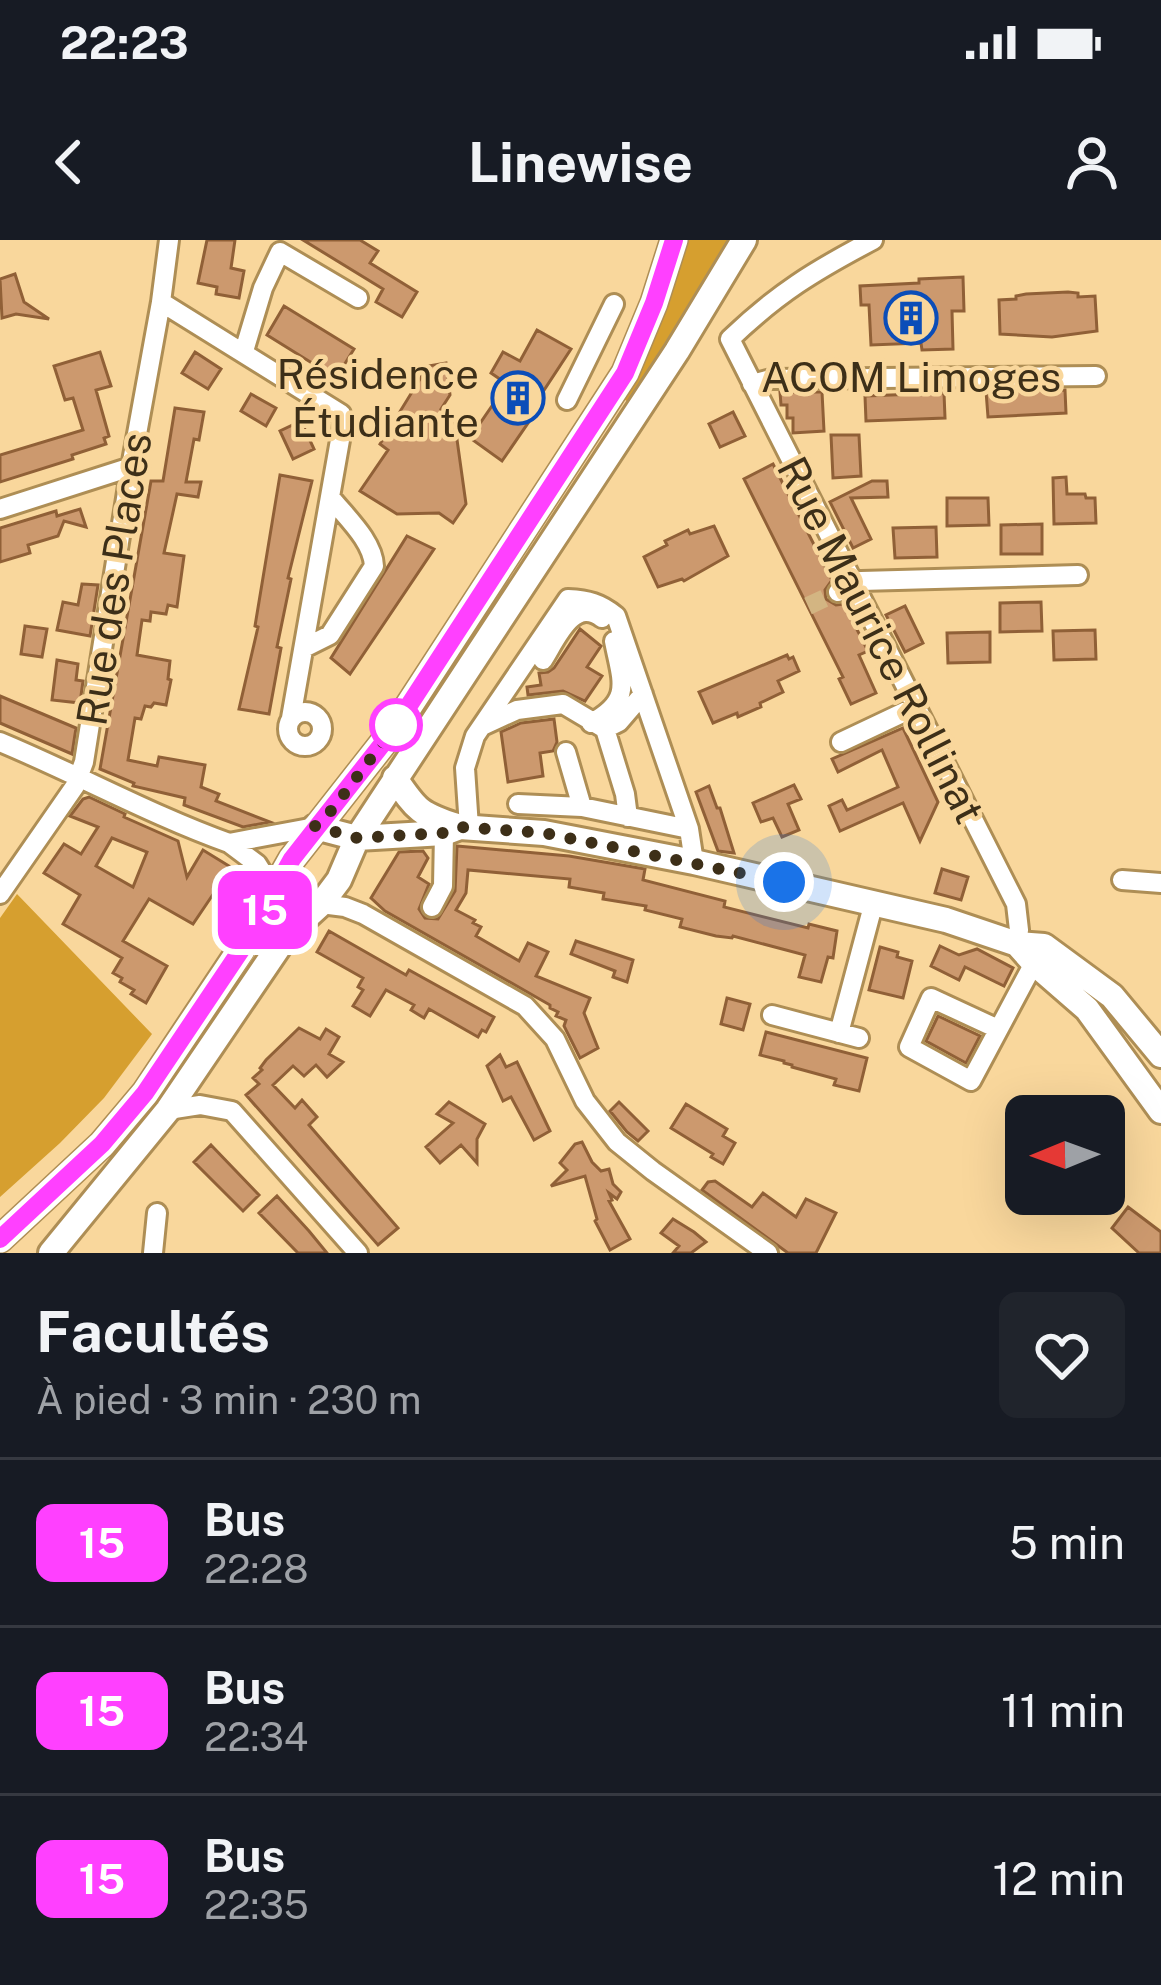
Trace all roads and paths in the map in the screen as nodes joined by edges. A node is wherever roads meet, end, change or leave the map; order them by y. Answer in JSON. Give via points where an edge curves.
{"nodes":[{"id":1,"x":147,"y":240,"type":"edge"},
{"id":2,"x":674,"y":240,"type":"edge"},
{"id":3,"x":744,"y":240,"type":"edge"},
{"id":4,"x":873,"y":240,"type":"edge"},
{"id":5,"x":168,"y":245,"type":"edge"},
{"id":6,"x":358,"y":298,"type":"dead end"},
{"id":7,"x":161,"y":302,"type":"junction"},
{"id":8,"x":614,"y":304,"type":"dead end"},
{"id":9,"x":599,"y":334,"type":"junction"},
{"id":10,"x":634,"y":350,"type":"junction"},
{"id":11,"x":244,"y":351,"type":"junction"},
{"id":12,"x":1096,"y":376,"type":"dead end"},
{"id":13,"x":752,"y":384,"type":"junction"},
{"id":14,"x":567,"y":400,"type":"dead end"},
{"id":15,"x":131,"y":467,"type":"junction"},
{"id":16,"x":331,"y":498,"type":"junction"},
{"id":17,"x":0,"y":509,"type":"edge"},
{"id":18,"x":1078,"y":575,"type":"dead end"},
{"id":19,"x":845,"y":589,"type":"junction"},
{"id":20,"x":304,"y":648,"type":"junction"},
{"id":21,"x":508,"y":687,"type":"junction"},
{"id":22,"x":644,"y":694,"type":"junction"},
{"id":23,"x":914,"y":706,"type":"junction"},
{"id":24,"x":517,"y":710,"type":"junction"},
{"id":25,"x":291,"y":718,"type":"dead end"},
{"id":26,"x":482,"y":725,"type":"junction"},
{"id":27,"x":598,"y":726,"type":"junction"},
{"id":28,"x":0,"y":742,"type":"edge"},
{"id":29,"x":841,"y":742,"type":"dead end"},
{"id":30,"x":566,"y":752,"type":"dead end"},
{"id":31,"x":80,"y":776,"type":"junction"},
{"id":32,"x":394,"y":778,"type":"junction"},
{"id":33,"x":518,"y":804,"type":"dead end"},
{"id":34,"x":582,"y":807,"type":"junction"},
{"id":35,"x":628,"y":818,"type":"junction"},
{"id":36,"x":458,"y":829,"type":"junction"},
{"id":37,"x":689,"y":829,"type":"junction"},
{"id":38,"x":335,"y":832,"type":"junction"},
{"id":39,"x":229,"y":843,"type":"junction"},
{"id":40,"x":694,"y":862,"type":"junction"},
{"id":41,"x":1122,"y":880,"type":"dead end"},
{"id":42,"x":1161,"y":883,"type":"edge"},
{"id":43,"x":0,"y":894,"type":"edge"},
{"id":44,"x":283,"y":896,"type":"junction"},
{"id":45,"x":874,"y":902,"type":"junction"},
{"id":46,"x":321,"y":904,"type":"junction"},
{"id":47,"x":433,"y":907,"type":"dead end"},
{"id":48,"x":1025,"y":954,"type":"junction"},
{"id":49,"x":772,"y":1015,"type":"dead end"},
{"id":50,"x":1091,"y":1015,"type":"junction"},
{"id":51,"x":998,"y":1029,"type":"junction"},
{"id":52,"x":839,"y":1033,"type":"junction"},
{"id":53,"x":859,"y":1038,"type":"dead end"},
{"id":54,"x":1160,"y":1058,"type":"edge"},
{"id":55,"x":1155,"y":1104,"type":"edge"},
{"id":56,"x":168,"y":1110,"type":"junction"},
{"id":57,"x":157,"y":1213,"type":"dead end"},
{"id":58,"x":0,"y":1239,"type":"edge"},
{"id":59,"x":51,"y":1253,"type":"edge"},
{"id":60,"x":153,"y":1253,"type":"edge"},
{"id":61,"x":358,"y":1253,"type":"edge"},
{"id":62,"x":767,"y":1253,"type":"edge"}],
"edges":[{"from":1,"to":5,"type":"street"},
{"from":2,"to":10,"type":"main road"},
{"from":3,"to":32,"type":"main road"},
{"from":4,"to":13,"type":"street","name":"Rue Maurice Rollinat","via":[[809,274],[730,340]]},
{"from":5,"to":7,"type":"street","name":"Rue des Places"},
{"from":6,"to":11,"type":"street","via":[[280,252]]},
{"from":7,"to":11,"type":"street"},
{"from":7,"to":15,"type":"street","name":"Rue des Places"},
{"from":8,"to":9,"type":"street"},
{"from":9,"to":10,"type":"street"},
{"from":9,"to":14,"type":"street"},
{"from":10,"to":38,"type":"main road","via":[[391,733],[332,810]]},
{"from":11,"to":16,"type":"street","via":[[341,414]]},
{"from":12,"to":13,"type":"street"},
{"from":13,"to":19,"type":"street","name":"Rue Maurice Rollinat"},
{"from":15,"to":17,"type":"street"},
{"from":15,"to":31,"type":"street","name":"Rue des Places"},
{"from":16,"to":20,"type":"street"},
{"from":16,"to":20,"type":"street","via":[[374,566],[330,635]]},
{"from":18,"to":19,"type":"street","via":[[861,581]]},
{"from":19,"to":23,"type":"street","name":"Rue Maurice Rollinat"},
{"from":20,"to":25,"type":"street"},
{"from":21,"to":22,"type":"street","via":[[568,599],[588,600],[616,616]]},
{"from":21,"to":24,"type":"street"},
{"from":21,"to":26,"type":"street"},
{"from":21,"to":27,"type":"street","via":[[531,679],[573,616],[594,611],[612,631],[623,686]]},
{"from":22,"to":27,"type":"street","via":[[619,722]]},
{"from":22,"to":37,"type":"street"},
{"from":23,"to":29,"type":"street"},
{"from":23,"to":48,"type":"street","name":"Rue Maurice Rollinat","via":[[1016,904]]},
{"from":24,"to":26,"type":"street"},
{"from":24,"to":27,"type":"street","via":[[562,704]]},
{"from":26,"to":36,"type":"street","via":[[465,768]]},
{"from":27,"to":35,"type":"street"},
{"from":28,"to":31,"type":"street"},
{"from":30,"to":34,"type":"street"},
{"from":31,"to":39,"type":"street"},
{"from":31,"to":43,"type":"street","name":"Rue des Places"},
{"from":32,"to":36,"type":"main road","via":[[415,807]]},
{"from":32,"to":38,"type":"main road"},
{"from":33,"to":34,"type":"street"},
{"from":34,"to":35,"type":"street"},
{"from":35,"to":37,"type":"street"},
{"from":36,"to":38,"type":"main road"},
{"from":36,"to":40,"type":"main road","via":[[544,833]]},
{"from":36,"to":47,"type":"street"},
{"from":37,"to":40,"type":"street"},
{"from":38,"to":39,"type":"street"},
{"from":38,"to":44,"type":"main road","via":[[292,859]]},
{"from":38,"to":46,"type":"main road","via":[[340,880]]},
{"from":39,"to":44,"type":"street"},
{"from":40,"to":45,"type":"main road"},
{"from":41,"to":42,"type":"street"},
{"from":44,"to":46,"type":"main road"},
{"from":44,"to":58,"type":"main road","via":[[145,1093]]},
{"from":45,"to":48,"type":"main road","via":[[946,920]]},
{"from":45,"to":52,"type":"street"},
{"from":46,"to":56,"type":"main road","via":[[286,936]]},
{"from":46,"to":62,"type":"street","via":[[363,914],[525,1006],[555,1039],[585,1101],[617,1142]]},
{"from":48,"to":50,"type":"main road"},
{"from":48,"to":51,"type":"street"},
{"from":48,"to":54,"type":"main road","via":[[1044,946],[1112,996]]},
{"from":49,"to":52,"type":"street"},
{"from":50,"to":54,"type":"main road","via":[[1150,1066]]},
{"from":50,"to":55,"type":"main road"},
{"from":51,"to":51,"type":"street","via":[[971,1081],[909,1047],[931,998]]},
{"from":52,"to":53,"type":"street"},
{"from":54,"to":55,"type":"street"},
{"from":56,"to":59,"type":"main road"},
{"from":56,"to":61,"type":"street","via":[[232,1111]]},
{"from":57,"to":60,"type":"street"}]}
